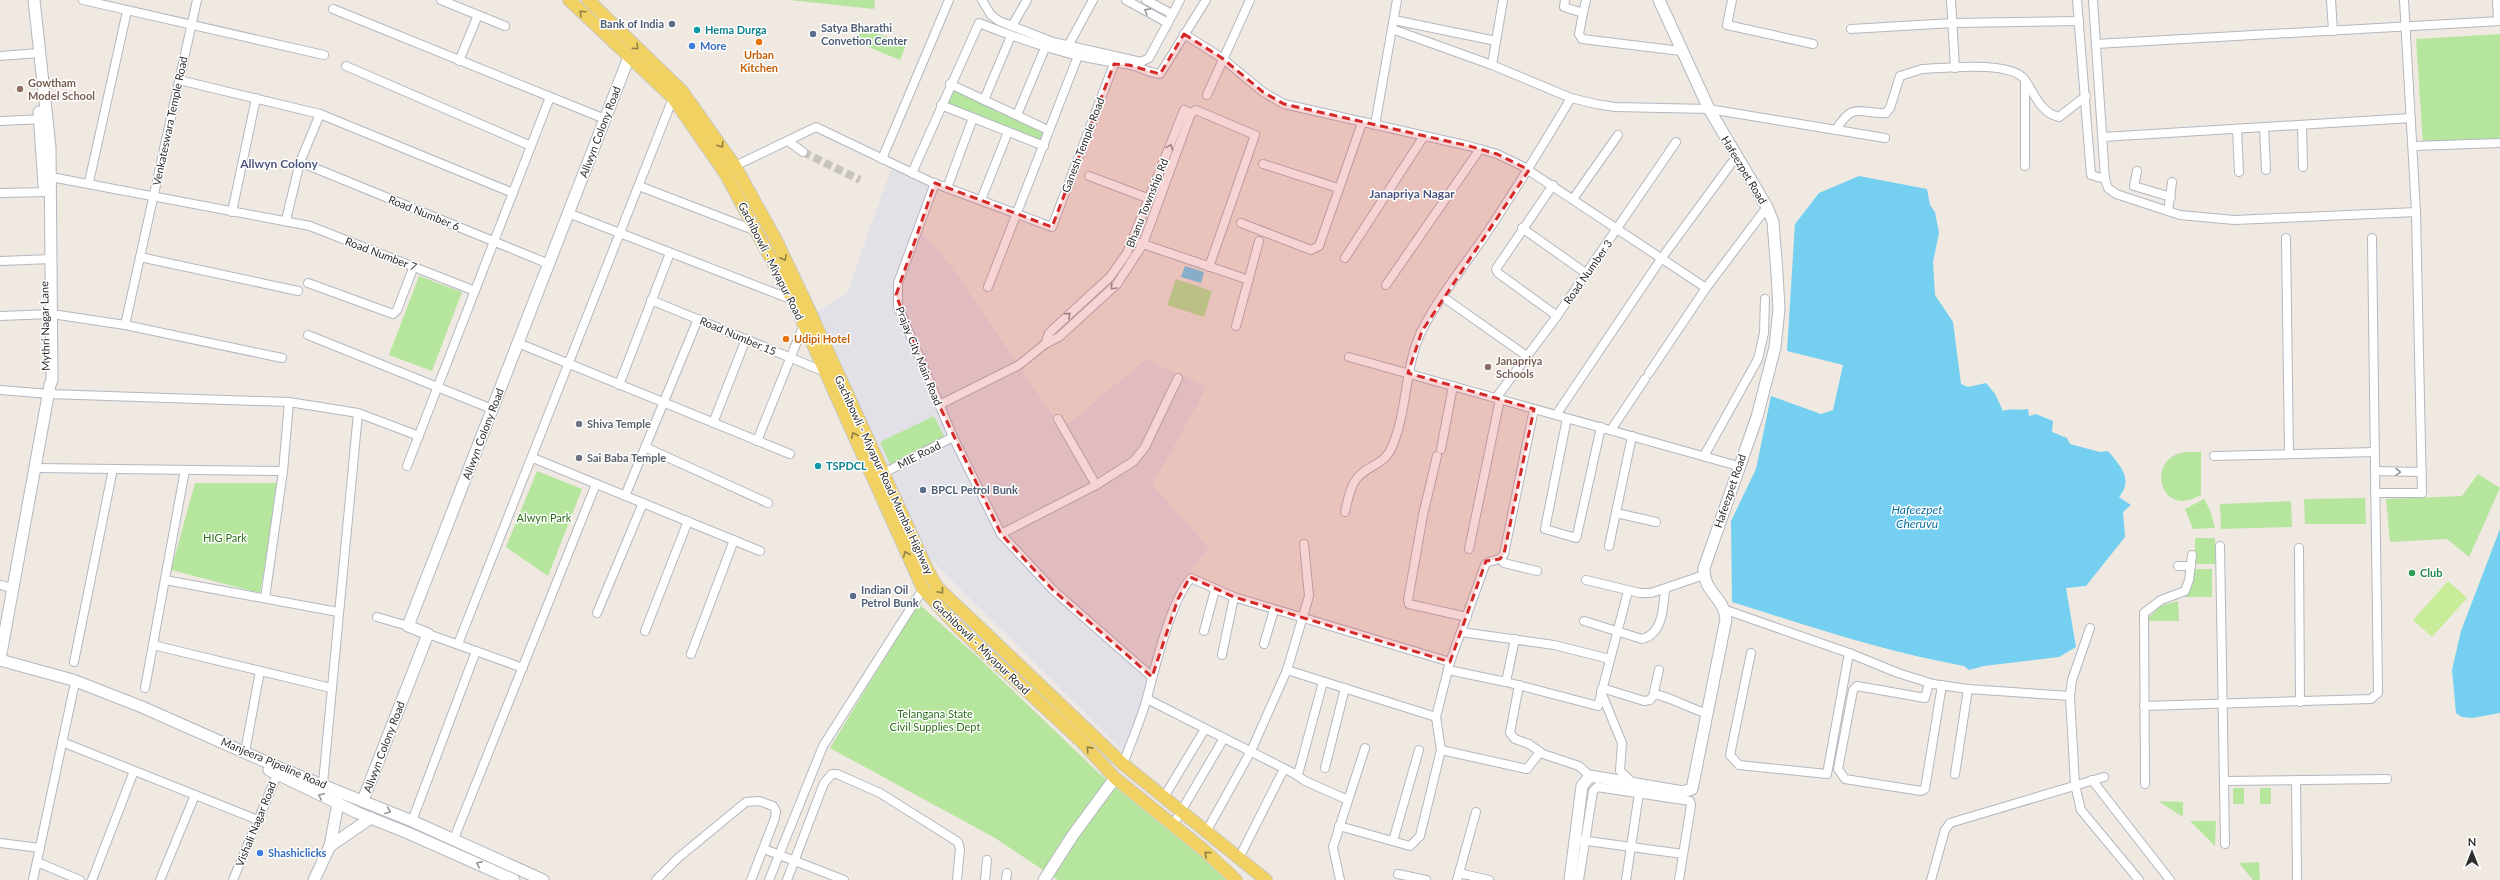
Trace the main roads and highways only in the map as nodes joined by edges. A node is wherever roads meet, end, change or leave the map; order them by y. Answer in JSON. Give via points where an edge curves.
{"nodes":[{"id":1,"x":568,"y":0,"type":"edge"},
{"id":2,"x":588,"y":0,"type":"edge"},
{"id":3,"x":1070,"y":722,"type":"junction"},
{"id":4,"x":1236,"y":880,"type":"edge"},
{"id":5,"x":1266,"y":880,"type":"edge"}],
"edges":[{"from":3,"to":1,"type":"main road","name":"Gachibowli - Miyapur Road","one_way":true,"via":[[959,628],[923,589],[793,300],[725,173],[673,98]]},
{"from":2,"to":3,"type":"main road","name":"Gachibowli - Miyapur Road Mumbai Highway","one_way":true,"via":[[682,91],[735,166],[776,240],[927,569],[938,587]]},
{"from":4,"to":3,"type":"main road","name":"Gachibowli - Miyapur Road","one_way":true,"via":[[1115,778]]},
{"from":3,"to":5,"type":"main road","name":"Gachibowli - Miyapur Road Mumbai Highway"}]}
